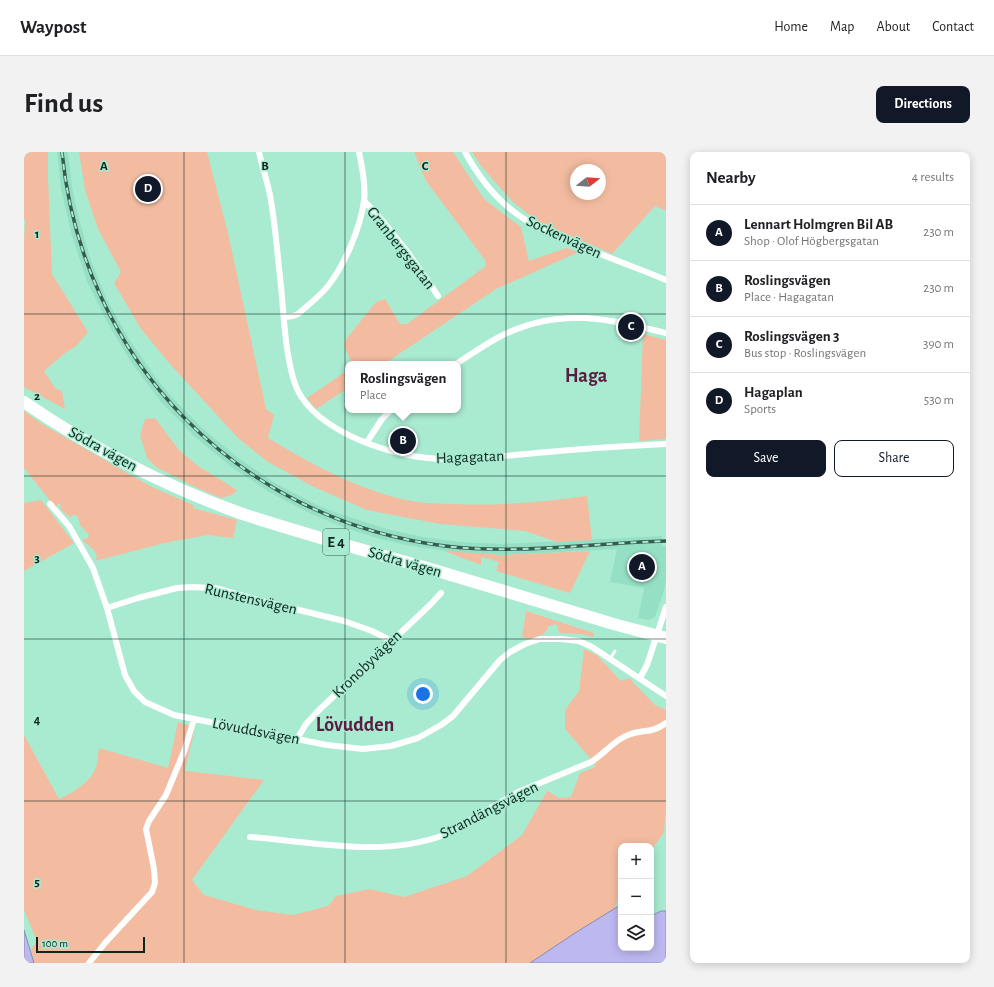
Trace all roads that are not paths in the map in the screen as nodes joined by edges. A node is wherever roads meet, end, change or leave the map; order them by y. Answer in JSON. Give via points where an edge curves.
{"nodes":[{"id":1,"x":259,"y":152,"type":"edge"},
{"id":2,"x":359,"y":152,"type":"edge"},
{"id":3,"x":464,"y":152,"type":"edge"},
{"id":4,"x":364,"y":201,"type":"junction"},
{"id":5,"x":666,"y":280,"type":"edge"},
{"id":6,"x":438,"y":296,"type":"dead end"},
{"id":7,"x":285,"y":318,"type":"junction"},
{"id":8,"x":666,"y":333,"type":"edge"},
{"id":9,"x":461,"y":361,"type":"edge"},
{"id":10,"x":24,"y":402,"type":"edge"},
{"id":11,"x":388,"y":413,"type":"edge"},
{"id":12,"x":367,"y":442,"type":"junction"},
{"id":13,"x":666,"y":444,"type":"edge"},
{"id":14,"x":50,"y":504,"type":"dead end"},
{"id":15,"x":441,"y":593,"type":"dead end"},
{"id":16,"x":666,"y":607,"type":"edge"},
{"id":17,"x":107,"y":608,"type":"junction"},
{"id":18,"x":662,"y":637,"type":"edge"},
{"id":19,"x":392,"y":641,"type":"junction"},
{"id":20,"x":615,"y":651,"type":"dead end"},
{"id":21,"x":610,"y":659,"type":"junction"},
{"id":22,"x":640,"y":678,"type":"junction"},
{"id":23,"x":666,"y":696,"type":"edge"},
{"id":24,"x":194,"y":719,"type":"junction"},
{"id":25,"x":666,"y":723,"type":"edge"},
{"id":26,"x":297,"y":739,"type":"junction"},
{"id":27,"x":250,"y":837,"type":"dead end"},
{"id":28,"x":89,"y":963,"type":"edge"}],
"edges":[{"from":1,"to":7,"type":"street","name":"Hagagatan","via":[[272,207]]},
{"from":2,"to":4,"type":"street"},
{"from":3,"to":5,"type":"street","name":"Sockenvägen","via":[[486,185],[513,212],[545,231]]},
{"from":4,"to":6,"type":"street","name":"Granbergsgatan","via":[[392,232]]},
{"from":4,"to":7,"type":"street","via":[[352,243],[342,264],[327,286],[298,314]]},
{"from":7,"to":12,"type":"street","name":"Hagagatan","via":[[290,364],[300,396],[326,421]]},
{"from":8,"to":9,"type":"street","via":[[593,318],[546,320],[505,334]]},
{"from":10,"to":18,"type":"highway","name":"Södra vägen","number":"E 4","via":[[105,452],[171,485],[238,512]]},
{"from":11,"to":12,"type":"street"},
{"from":12,"to":13,"type":"street","name":"Hagagatan","via":[[400,453],[450,459]]},
{"from":14,"to":17,"type":"street","name":"Lövuddsvägen","via":[[68,526],[93,568]]},
{"from":15,"to":19,"type":"street","name":"Kronobyvägen"},
{"from":16,"to":18,"type":"street"},
{"from":17,"to":19,"type":"street","name":"Runstensvägen","via":[[177,588],[215,588],[344,621],[372,630]]},
{"from":17,"to":24,"type":"street","name":"Lövuddsvägen","via":[[125,675],[134,691],[145,702],[159,709]]},
{"from":18,"to":22,"type":"street"},
{"from":19,"to":26,"type":"street","name":"Kronobyvägen","via":[[306,724]]},
{"from":20,"to":21,"type":"lane"},
{"from":21,"to":22,"type":"street","name":"Lövuddsvägen"},
{"from":21,"to":26,"type":"street","name":"Lövuddsvägen","via":[[579,640],[540,639],[525,644],[500,660],[453,716],[418,738],[391,746],[363,749]]},
{"from":22,"to":23,"type":"street","name":"Lövuddsvägen"},
{"from":24,"to":26,"type":"street","name":"Lövuddsvägen"},
{"from":24,"to":28,"type":"street","via":[[166,795],[146,829],[154,869],[155,883],[152,892]]},
{"from":25,"to":27,"type":"street","name":"Strandängsvägen","via":[[651,732],[619,739],[591,762],[518,792],[433,839],[386,847],[357,848]]}]}
